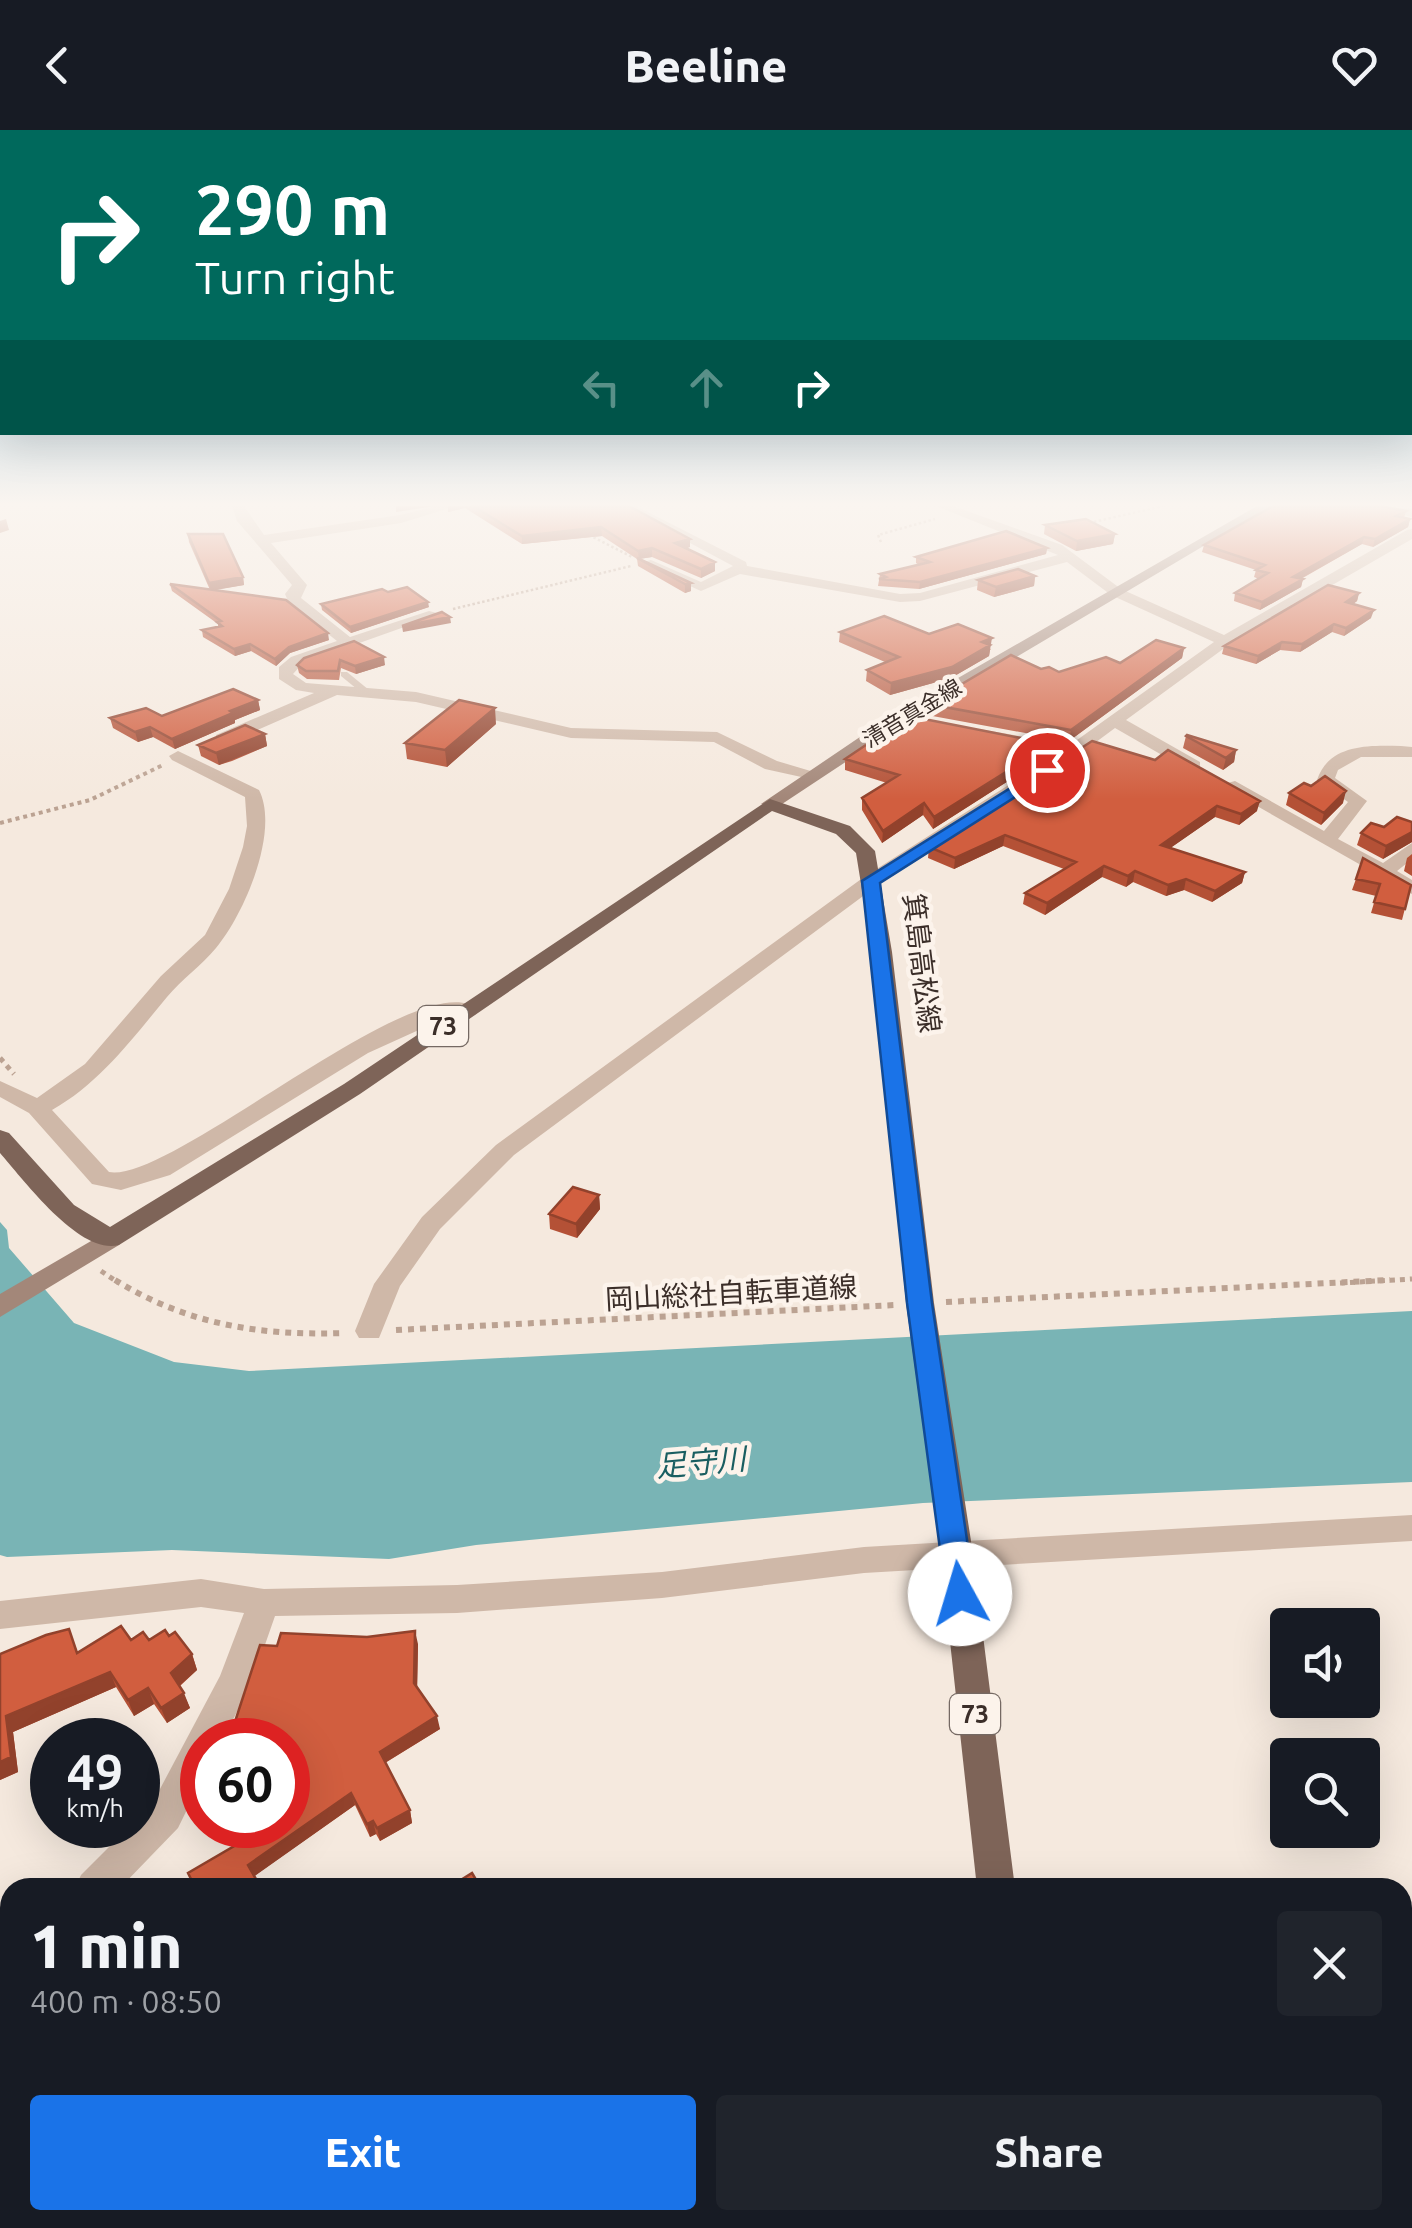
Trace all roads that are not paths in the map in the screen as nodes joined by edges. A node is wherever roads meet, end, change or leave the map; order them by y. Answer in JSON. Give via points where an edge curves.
{"nodes":[{"id":1,"x":299,"y":604,"type":"edge"},
{"id":2,"x":1096,"y":604,"type":"edge"},
{"id":3,"x":1142,"y":604,"type":"edge"},
{"id":4,"x":1289,"y":604,"type":"edge"},
{"id":5,"x":434,"y":614,"type":"edge"},
{"id":6,"x":346,"y":641,"type":"junction"},
{"id":7,"x":1225,"y":641,"type":"junction"},
{"id":8,"x":344,"y":674,"type":"edge"},
{"id":9,"x":332,"y":691,"type":"junction"},
{"id":10,"x":366,"y":692,"type":"junction"},
{"id":11,"x":903,"y":717,"type":"junction"},
{"id":12,"x":1115,"y":721,"type":"junction"},
{"id":13,"x":938,"y":726,"type":"edge"},
{"id":14,"x":971,"y":731,"type":"edge"},
{"id":15,"x":1074,"y":750,"type":"junction"},
{"id":16,"x":1412,"y":752,"type":"edge"},
{"id":17,"x":815,"y":775,"type":"junction"},
{"id":18,"x":770,"y":804,"type":"junction"},
{"id":19,"x":1327,"y":840,"type":"junction"},
{"id":20,"x":1412,"y":849,"type":"edge"},
{"id":21,"x":1384,"y":872,"type":"junction"},
{"id":22,"x":871,"y":881,"type":"junction"},
{"id":23,"x":1412,"y":888,"type":"edge"},
{"id":24,"x":467,"y":1010,"type":"junction"},
{"id":25,"x":0,"y":1088,"type":"edge"},
{"id":26,"x":37,"y":1108,"type":"junction"},
{"id":27,"x":0,"y":1138,"type":"edge"},
{"id":28,"x":110,"y":1238,"type":"junction"},
{"id":29,"x":0,"y":1307,"type":"edge"},
{"id":30,"x":369,"y":1331,"type":"road end"},
{"id":31,"x":1412,"y":1528,"type":"edge"},
{"id":32,"x":956,"y":1549,"type":"junction"},
{"id":33,"x":264,"y":1603,"type":"junction"},
{"id":34,"x":0,"y":1615,"type":"edge"},
{"id":35,"x":216,"y":1718,"type":"edge"},
{"id":36,"x":180,"y":1788,"type":"edge"},
{"id":37,"x":104,"y":1878,"type":"edge"},
{"id":38,"x":995,"y":1878,"type":"edge"}],
"edges":[{"from":1,"to":6,"type":"street"},
{"from":2,"to":11,"type":"main road","name":"清音真金線"},
{"from":3,"to":7,"type":"street"},
{"from":4,"to":7,"type":"street"},
{"from":5,"to":6,"type":"street"},
{"from":6,"to":9,"type":"street","via":[[285,671],[302,686]]},
{"from":7,"to":12,"type":"street"},
{"from":8,"to":10,"type":"lane"},
{"from":9,"to":10,"type":"street"},
{"from":9,"to":26,"type":"street","via":[[195,750],[253,794],[254,844],[247,866],[205,947],[81,1084]]},
{"from":10,"to":17,"type":"street","via":[[457,704],[571,733],[718,737],[771,765]]},
{"from":11,"to":13,"type":"street"},
{"from":11,"to":17,"type":"main road","name":"清音真金線"},
{"from":12,"to":15,"type":"street"},
{"from":12,"to":19,"type":"street"},
{"from":14,"to":15,"type":"street"},
{"from":15,"to":22,"type":"street"},
{"from":16,"to":19,"type":"street","via":[[1365,751],[1328,772],[1326,780],[1358,801]]},
{"from":17,"to":18,"type":"main road","name":"清音真金線"},
{"from":18,"to":22,"type":"main road","name":"箕島高松線","number":"73","via":[[855,839],[866,851]]},
{"from":18,"to":24,"type":"main road","number":"73"},
{"from":19,"to":21,"type":"street"},
{"from":20,"to":21,"type":"street"},
{"from":21,"to":23,"type":"street"},
{"from":22,"to":30,"type":"street","via":[[505,1150],[431,1223],[388,1284]]},
{"from":22,"to":32,"type":"main road","name":"箕島高松線","number":"73"},
{"from":24,"to":26,"type":"street","via":[[448,1008],[386,1034],[142,1178],[101,1178]]},
{"from":24,"to":28,"type":"main road","number":"73"},
{"from":25,"to":26,"type":"street"},
{"from":27,"to":28,"type":"main road","via":[[65,1211]]},
{"from":28,"to":29,"type":"main road"},
{"from":31,"to":32,"type":"street"},
{"from":32,"to":33,"type":"street","via":[[662,1585]]},
{"from":32,"to":38,"type":"main road","name":"箕島高松線","number":"73"},
{"from":33,"to":34,"type":"street","via":[[202,1593]]},
{"from":33,"to":35,"type":"street"},
{"from":36,"to":37,"type":"street","via":[[165,1816]]}]}
